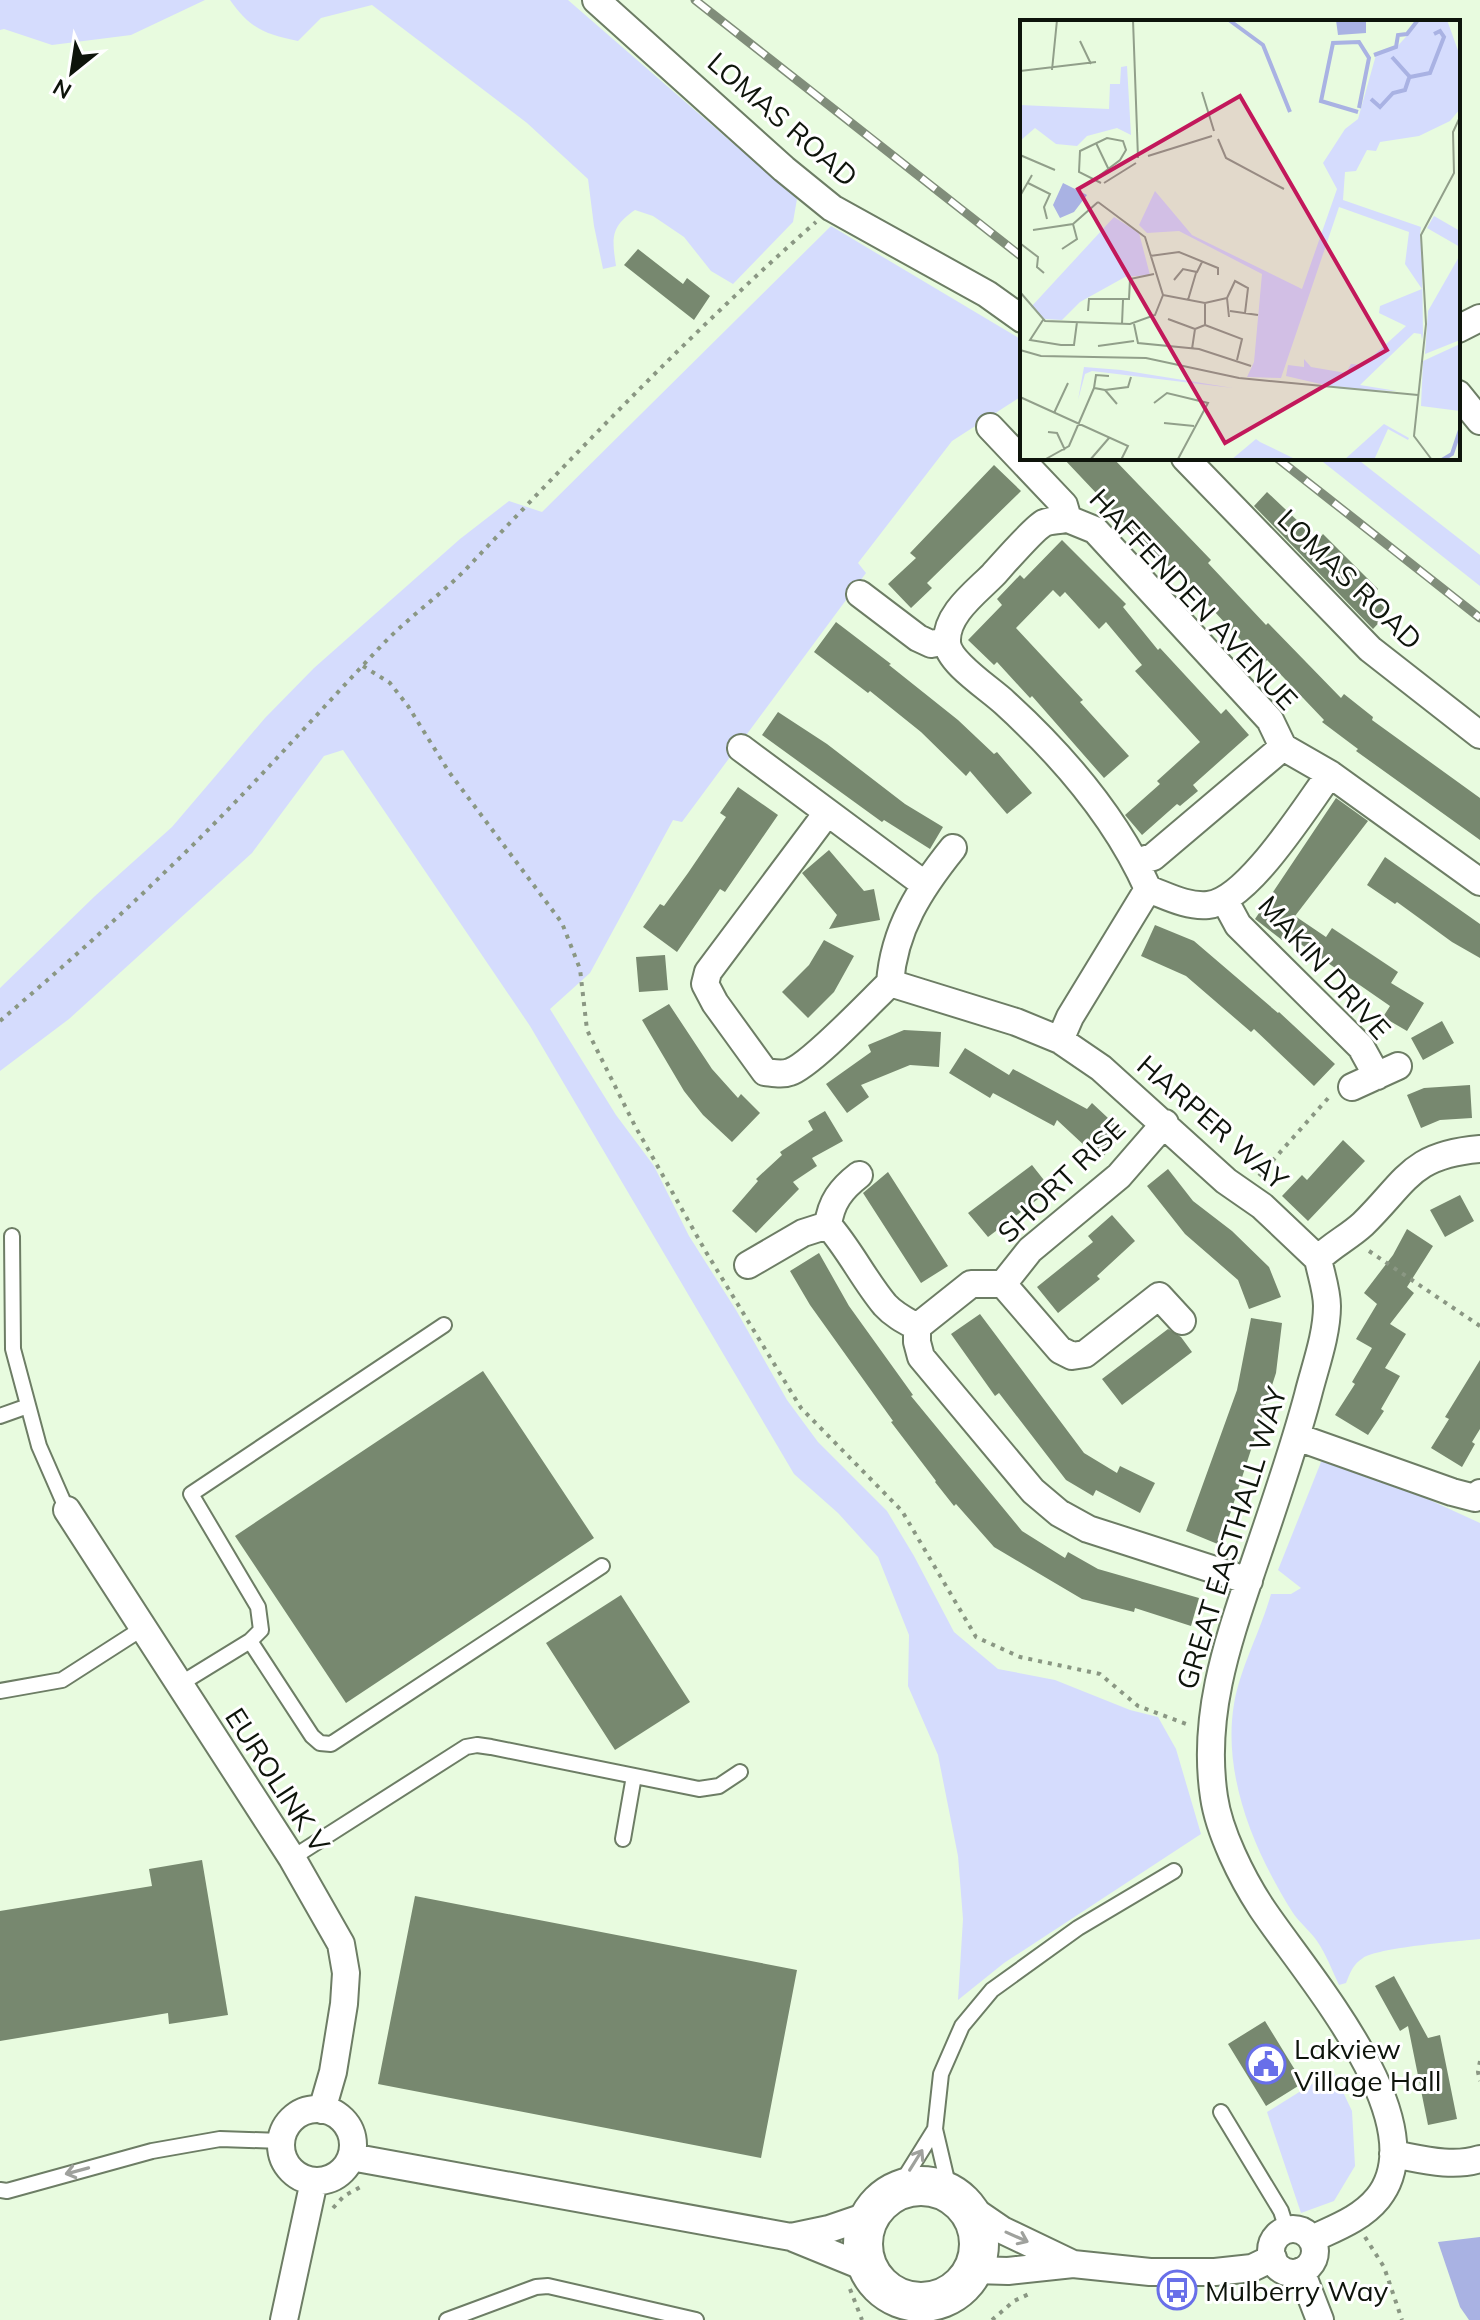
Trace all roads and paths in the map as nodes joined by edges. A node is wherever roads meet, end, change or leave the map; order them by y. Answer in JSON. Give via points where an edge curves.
{"nodes":[{"id":1,"x":596,"y":0,"type":"edge"},
{"id":2,"x":832,"y":208,"type":"junction"},
{"id":3,"x":1020,"y":318,"type":"edge"},
{"id":4,"x":1480,"y":318,"type":"edge"},
{"id":5,"x":1460,"y":328,"type":"edge"},
{"id":6,"x":1460,"y":396,"type":"edge"},
{"id":7,"x":1480,"y":421,"type":"edge"},
{"id":8,"x":990,"y":427,"type":"dead end"},
{"id":9,"x":1020,"y":459,"type":"edge"},
{"id":10,"x":1021,"y":460,"type":"edge"},
{"id":11,"x":1187,"y":460,"type":"edge"},
{"id":12,"x":1068,"y":519,"type":"junction"},
{"id":13,"x":860,"y":594,"type":"dead end"},
{"id":14,"x":947,"y":641,"type":"junction"},
{"id":15,"x":363,"y":666,"type":"junction"},
{"id":16,"x":1480,"y":735,"type":"edge"},
{"id":17,"x":1283,"y":747,"type":"junction"},
{"id":18,"x":741,"y":748,"type":"dead end"},
{"id":19,"x":1330,"y":774,"type":"junction"},
{"id":20,"x":827,"y":813,"type":"junction"},
{"id":21,"x":953,"y":848,"type":"dead end"},
{"id":22,"x":1136,"y":862,"type":"junction"},
{"id":23,"x":1480,"y":882,"type":"edge"},
{"id":24,"x":924,"y":884,"type":"junction"},
{"id":25,"x":1148,"y":889,"type":"junction"},
{"id":26,"x":1225,"y":901,"type":"junction"},
{"id":27,"x":890,"y":983,"type":"junction"},
{"id":28,"x":0,"y":1021,"type":"edge"},
{"id":29,"x":1060,"y":1040,"type":"junction"},
{"id":30,"x":1352,"y":1087,"type":"joint"},
{"id":31,"x":1165,"y":1123,"type":"junction"},
{"id":32,"x":1480,"y":1149,"type":"edge"},
{"id":33,"x":859,"y":1175,"type":"dead end"},
{"id":34,"x":1244,"y":1193,"type":"junction"},
{"id":35,"x":828,"y":1225,"type":"junction"},
{"id":36,"x":1360,"y":1227,"type":"junction"},
{"id":37,"x":12,"y":1236,"type":"dead end"},
{"id":38,"x":1318,"y":1259,"type":"junction"},
{"id":39,"x":748,"y":1265,"type":"dead end"},
{"id":40,"x":1003,"y":1284,"type":"junction"},
{"id":41,"x":1182,"y":1321,"type":"dead end"},
{"id":42,"x":444,"y":1325,"type":"dead end"},
{"id":43,"x":1480,"y":1326,"type":"edge"},
{"id":44,"x":917,"y":1327,"type":"junction"},
{"id":45,"x":28,"y":1406,"type":"junction"},
{"id":46,"x":0,"y":1416,"type":"edge"},
{"id":47,"x":1297,"y":1437,"type":"junction"},
{"id":48,"x":1480,"y":1493,"type":"edge"},
{"id":49,"x":67,"y":1510,"type":"joint"},
{"id":50,"x":602,"y":1566,"type":"dead end"},
{"id":51,"x":1249,"y":1581,"type":"junction"},
{"id":52,"x":143,"y":1628,"type":"junction"},
{"id":53,"x":250,"y":1641,"type":"junction"},
{"id":54,"x":180,"y":1684,"type":"junction"},
{"id":55,"x":0,"y":1691,"type":"edge"},
{"id":56,"x":1195,"y":1727,"type":"dead end"},
{"id":57,"x":740,"y":1772,"type":"dead end"},
{"id":58,"x":634,"y":1776,"type":"junction"},
{"id":59,"x":623,"y":1839,"type":"dead end"},
{"id":60,"x":292,"y":1858,"type":"junction"},
{"id":61,"x":1174,"y":1871,"type":"dead end"},
{"id":62,"x":1480,"y":2061,"type":"edge"},
{"id":63,"x":1480,"y":2081,"type":"edge"},
{"id":64,"x":322,"y":2110,"type":"junction"},
{"id":65,"x":1221,"y":2112,"type":"dead end"},
{"id":66,"x":935,"y":2129,"type":"junction"},
{"id":67,"x":281,"y":2141,"type":"junction"},
{"id":68,"x":1393,"y":2154,"type":"junction"},
{"id":69,"x":351,"y":2157,"type":"junction"},
{"id":70,"x":1480,"y":2159,"type":"edge"},
{"id":71,"x":314,"y":2181,"type":"junction"},
{"id":72,"x":371,"y":2182,"type":"dead end"},
{"id":73,"x":0,"y":2190,"type":"edge"},
{"id":74,"x":957,"y":2198,"type":"junction"},
{"id":75,"x":884,"y":2203,"type":"junction"},
{"id":76,"x":328,"y":2216,"type":"dead end"},
{"id":77,"x":1287,"y":2230,"type":"junction"},
{"id":78,"x":1365,"y":2236,"type":"dead end"},
{"id":79,"x":791,"y":2237,"type":"junction"},
{"id":80,"x":1312,"y":2239,"type":"junction"},
{"id":81,"x":1273,"y":2258,"type":"junction"},
{"id":82,"x":1073,"y":2264,"type":"junction"},
{"id":83,"x":974,"y":2270,"type":"junction"},
{"id":84,"x":1301,"y":2271,"type":"junction"},
{"id":85,"x":863,"y":2277,"type":"junction"},
{"id":86,"x":938,"y":2309,"type":"edge"},
{"id":87,"x":284,"y":2320,"type":"edge"},
{"id":88,"x":447,"y":2320,"type":"edge"},
{"id":89,"x":696,"y":2320,"type":"edge"},
{"id":90,"x":862,"y":2320,"type":"edge"},
{"id":91,"x":885,"y":2320,"type":"edge"},
{"id":92,"x":1320,"y":2320,"type":"edge"},
{"id":93,"x":1402,"y":2320,"type":"edge"}],
"edges":[{"from":1,"to":2,"type":"street","name":"LOMAS ROAD"},
{"from":2,"to":3,"type":"street","name":"LOMAS ROAD"},
{"from":2,"to":15,"type":"path","via":[[736,296]]},
{"from":4,"to":5,"type":"street"},
{"from":6,"to":7,"type":"street"},
{"from":8,"to":9,"type":"street","name":"HAFFENDEN AVENUE"},
{"from":10,"to":12,"type":"street","name":"HAFFENDEN AVENUE","via":[[1064,505]]},
{"from":11,"to":16,"type":"street","name":"LOMAS ROAD","via":[[1370,649]]},
{"from":12,"to":14,"type":"street","via":[[1044,523],[1034,533],[950,621]]},
{"from":12,"to":17,"type":"street","name":"HAFFENDEN AVENUE","via":[[1095,530],[1270,720]]},
{"from":13,"to":14,"type":"street","via":[[918,638],[931,644]]},
{"from":14,"to":22,"type":"street","via":[[951,657],[1049,743]]},
{"from":15,"to":28,"type":"path","via":[[167,871]]},
{"from":15,"to":56,"type":"path","via":[[390,683],[408,706],[449,772],[562,923],[580,969],[587,1030],[706,1252],[801,1408],[902,1511],[976,1637],[1020,1657],[1100,1674],[1138,1706]]},
{"from":17,"to":19,"type":"street","name":"HAFFENDEN AVENUE"},
{"from":17,"to":22,"type":"street","via":[[1153,857]]},
{"from":18,"to":20,"type":"street"},
{"from":19,"to":23,"type":"street","name":"HAFFENDEN AVENUE"},
{"from":19,"to":26,"type":"street","name":"MAKIN DRIVE","via":[[1252,879]]},
{"from":20,"to":24,"type":"street"},
{"from":20,"to":27,"type":"street","via":[[715,960],[705,984],[765,1072],[780,1074],[809,1059]]},
{"from":21,"to":24,"type":"street"},
{"from":22,"to":25,"type":"street"},
{"from":24,"to":27,"type":"street","via":[[907,912]]},
{"from":25,"to":26,"type":"street","name":"MAKIN DRIVE","via":[[1188,904]]},
{"from":25,"to":29,"type":"street"},
{"from":26,"to":30,"type":"street","name":"MAKIN DRIVE","via":[[1238,925],[1387,1071]]},
{"from":27,"to":29,"type":"street","name":"HARPER WAY"},
{"from":29,"to":31,"type":"street","name":"HARPER WAY"},
{"from":30,"to":34,"type":"path","via":[[1337,1088]]},
{"from":31,"to":34,"type":"street","name":"HARPER WAY"},
{"from":31,"to":40,"type":"street","name":"SHORT RISE","via":[[1119,1176],[1030,1250]]},
{"from":32,"to":36,"type":"street","via":[[1424,1163],[1404,1177]]},
{"from":33,"to":35,"type":"street","via":[[843,1188]]},
{"from":34,"to":38,"type":"street","name":"HARPER WAY"},
{"from":35,"to":39,"type":"street","via":[[803,1233]]},
{"from":35,"to":44,"type":"street","via":[[886,1305]]},
{"from":36,"to":38,"type":"street"},
{"from":36,"to":43,"type":"path","via":[[1369,1240],[1367,1250]]},
{"from":37,"to":45,"type":"lane","via":[[13,1349]]},
{"from":38,"to":47,"type":"street","name":"GREAT EASTHALL WAY","via":[[1327,1308]]},
{"from":40,"to":41,"type":"street","name":"SHORT RISE","via":[[1060,1350],[1072,1356],[1085,1354],[1159,1296]]},
{"from":40,"to":44,"type":"street","name":"SHORT RISE","via":[[971,1284]]},
{"from":42,"to":53,"type":"lane","via":[[191,1494],[258,1607],[261,1630]]},
{"from":44,"to":51,"type":"street","via":[[921,1357],[1033,1491],[1059,1513],[1088,1529]]},
{"from":45,"to":46,"type":"lane"},
{"from":45,"to":49,"type":"lane"},
{"from":47,"to":48,"type":"street","via":[[1452,1492],[1475,1498]]},
{"from":47,"to":51,"type":"street","name":"GREAT EASTHALL WAY"},
{"from":49,"to":52,"type":"street","name":"EUROLINK V"},
{"from":50,"to":53,"type":"lane","via":[[331,1744],[312,1736]]},
{"from":51,"to":68,"type":"street","name":"GREAT EASTHALL WAY","via":[[1226,1648],[1211,1727],[1214,1796],[1223,1832],[1260,1905],[1331,2004],[1379,2088],[1391,2118]]},
{"from":52,"to":54,"type":"street","name":"EUROLINK V"},
{"from":52,"to":55,"type":"lane","via":[[62,1680]]},
{"from":53,"to":54,"type":"lane"},
{"from":54,"to":60,"type":"street","name":"EUROLINK V"},
{"from":57,"to":58,"type":"lane","via":[[708,1790]]},
{"from":58,"to":59,"type":"lane"},
{"from":58,"to":60,"type":"lane","via":[[491,1747],[466,1747]]},
{"from":60,"to":64,"type":"street","name":"EUROLINK V","via":[[341,1944],[346,1973],[333,2072]]},
{"from":61,"to":66,"type":"lane","via":[[1078,1928],[992,1990],[962,2026],[941,2074]]},
{"from":62,"to":63,"type":"path"},
{"from":64,"to":67,"type":"street","via":[[291,2120]]},
{"from":64,"to":69,"type":"street","via":[[334,2114],[351,2132]]},
{"from":65,"to":77,"type":"lane","via":[[1281,2211]]},
{"from":66,"to":74,"type":"lane"},
{"from":75,"to":66,"type":"lane","one_way":true},
{"from":67,"to":71,"type":"street","via":[[293,2172]]},
{"from":67,"to":73,"type":"lane","one_way":true,"via":[[220,2139]]},
{"from":68,"to":70,"type":"street","via":[[1439,2162]]},
{"from":68,"to":80,"type":"street","name":"GREAT EASTHALL WAY","via":[[1378,2199],[1351,2222]]},
{"from":69,"to":71,"type":"street","via":[[337,2175]]},
{"from":69,"to":79,"type":"street"},
{"from":71,"to":87,"type":"street"},
{"from":72,"to":76,"type":"path","via":[[344,2196]]},
{"from":74,"to":75,"type":"street","via":[[933,2186],[914,2186]]},
{"from":74,"to":82,"type":"street","one_way":true,"via":[[1002,2230]]},
{"from":74,"to":83,"type":"street","via":[[980,2235]]},
{"from":75,"to":79,"type":"street","via":[[829,2229]]},
{"from":75,"to":85,"type":"street","via":[[864,2232]]},
{"from":77,"to":80,"type":"street","via":[[1301,2230]]},
{"from":77,"to":81,"type":"street","via":[[1273,2244]]},
{"from":78,"to":93,"type":"path","via":[[1384,2267]]},
{"from":79,"to":85,"type":"street"},
{"from":80,"to":84,"type":"street","via":[[1313,2260]]},
{"from":81,"to":82,"type":"street","via":[[1252,2268],[1215,2272]]},
{"from":81,"to":84,"type":"street","via":[[1282,2270]]},
{"from":82,"to":83,"type":"street"},
{"from":83,"to":86,"type":"street"},
{"from":84,"to":92,"type":"street"},
{"from":85,"to":86,"type":"street","via":[[891,2295]]},
{"from":85,"to":90,"type":"path","via":[[853,2293]]},
{"from":85,"to":91,"type":"street"},
{"from":88,"to":89,"type":"lane","via":[[548,2286]]}]}
